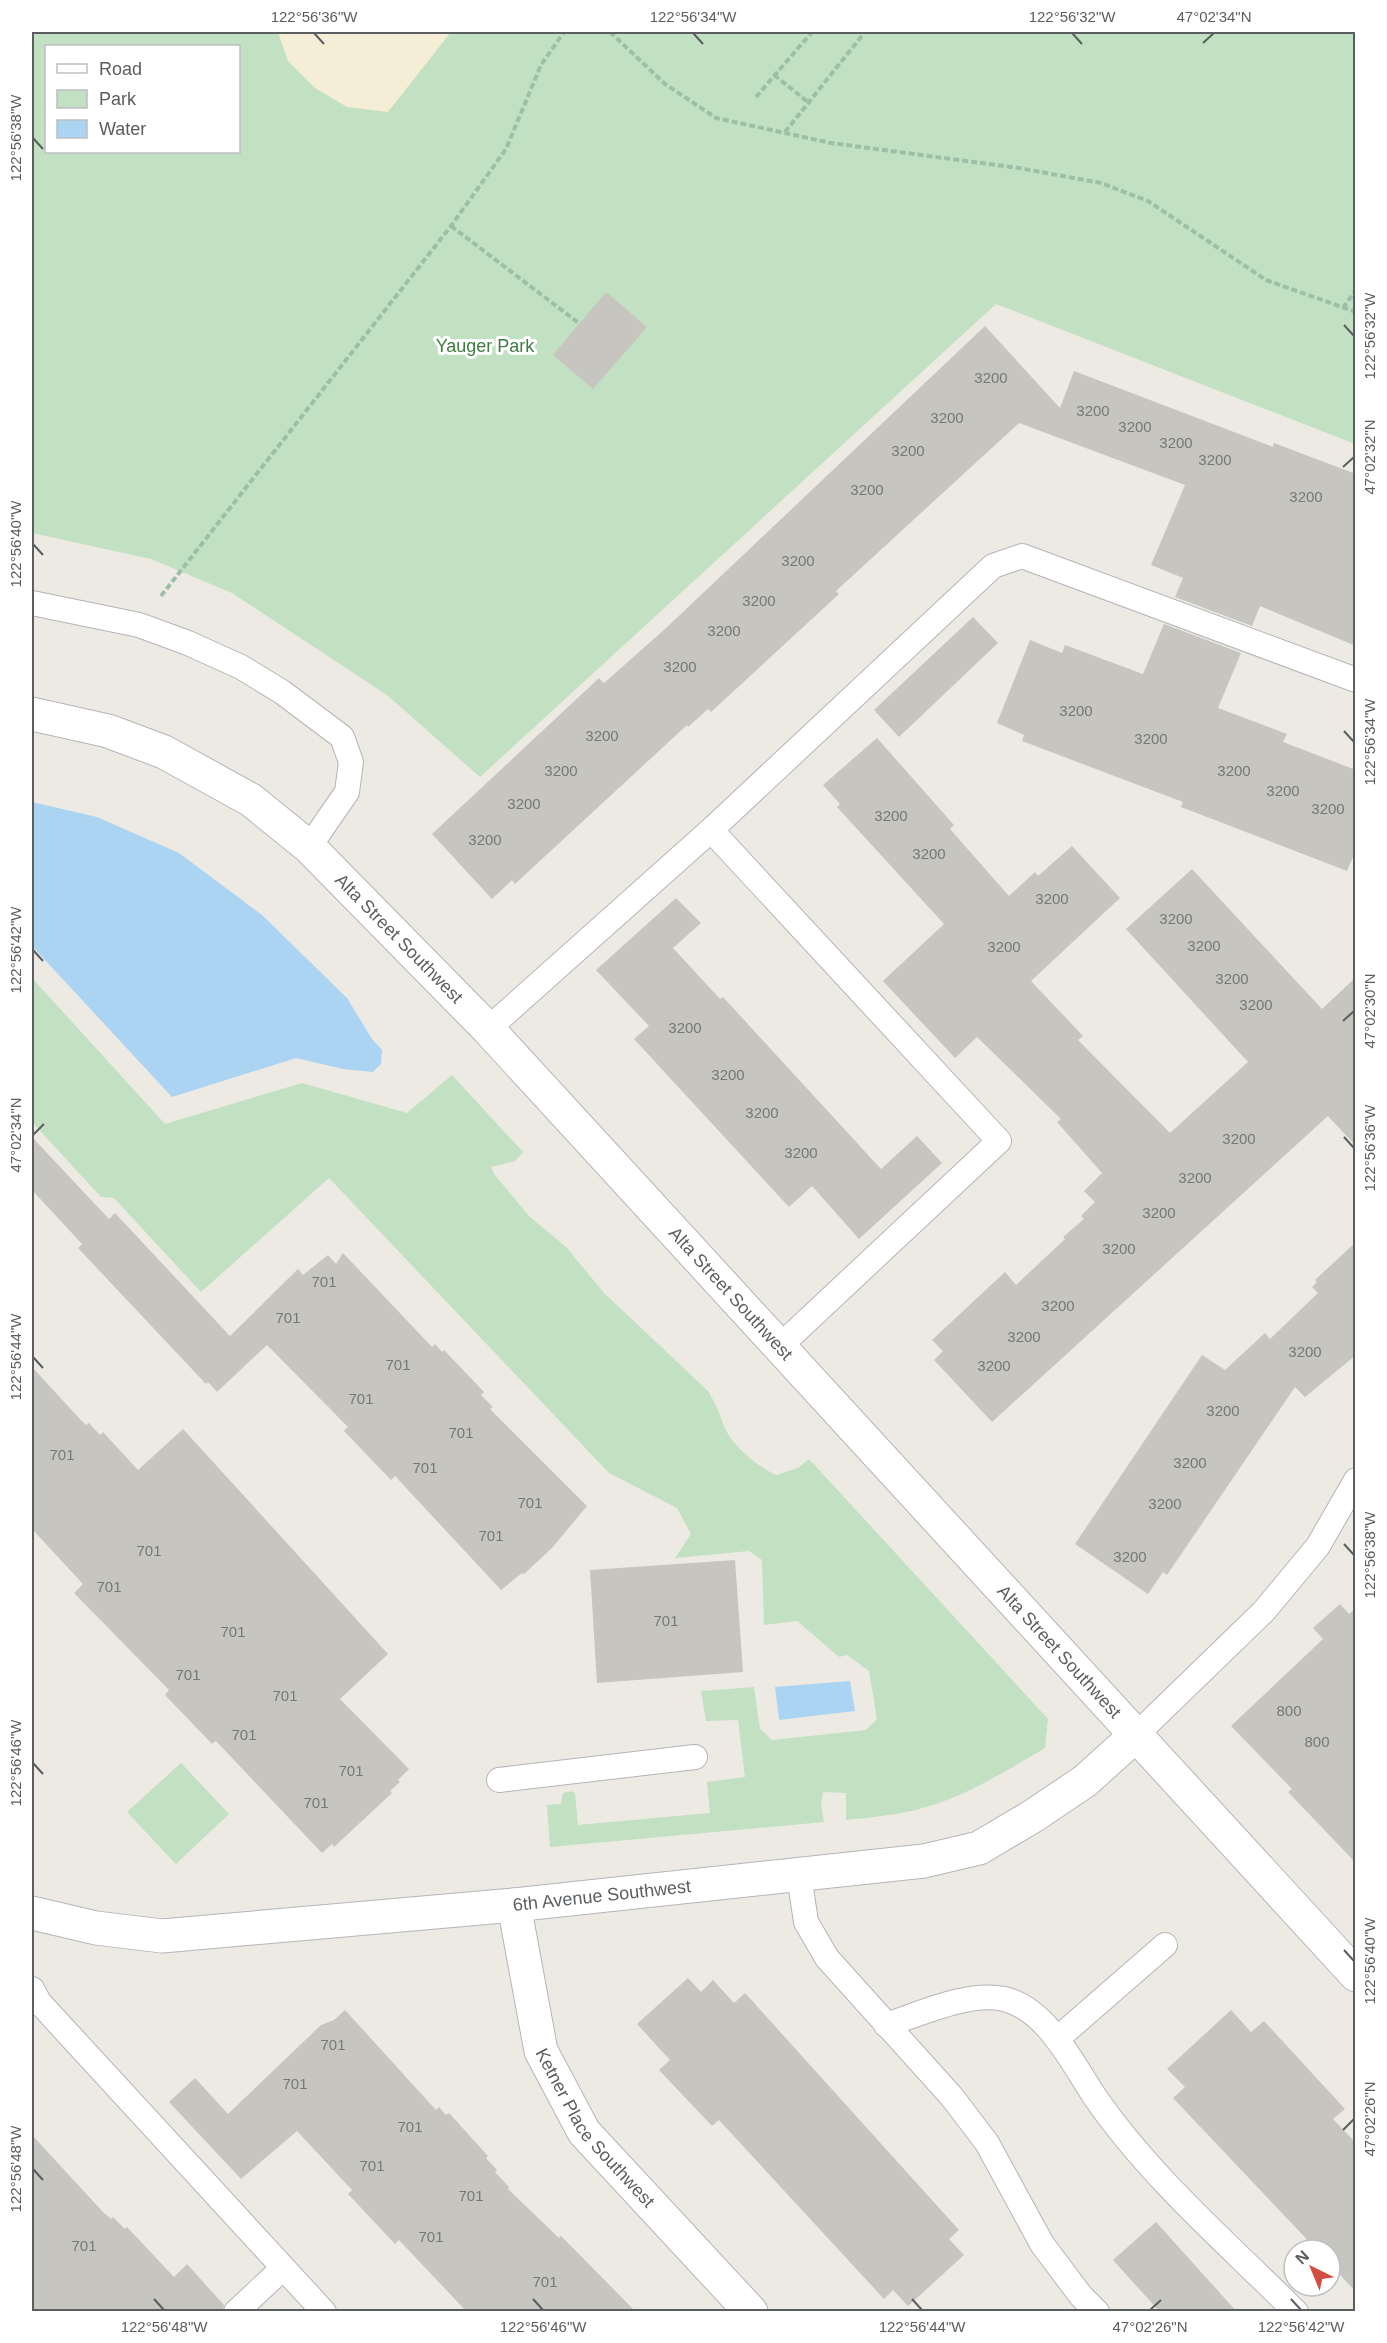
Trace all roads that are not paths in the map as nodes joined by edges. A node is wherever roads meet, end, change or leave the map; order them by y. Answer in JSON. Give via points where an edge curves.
{"nodes":[{"id":1,"x":32,"y":603,"type":"edge"},
{"id":2,"x":1356,"y":680,"type":"edge"},
{"id":3,"x":32,"y":714,"type":"edge"},
{"id":4,"x":711,"y":830,"type":"junction"},
{"id":5,"x":309,"y":847,"type":"junction"},
{"id":6,"x":488,"y":1029,"type":"junction"},
{"id":7,"x":780,"y":1346,"type":"junction"},
{"id":8,"x":1356,"y":1480,"type":"edge"},
{"id":9,"x":1136,"y":1735,"type":"junction"},
{"id":10,"x":696,"y":1757,"type":"dead end"},
{"id":11,"x":499,"y":1780,"type":"dead end"},
{"id":12,"x":799,"y":1875,"type":"junction"},
{"id":13,"x":514,"y":1905,"type":"junction"},
{"id":14,"x":32,"y":1913,"type":"edge"},
{"id":15,"x":1165,"y":1945,"type":"dead end"},
{"id":16,"x":1356,"y":1975,"type":"edge"},
{"id":17,"x":32,"y":1989,"type":"edge"},
{"id":18,"x":886,"y":2025,"type":"junction"},
{"id":19,"x":1057,"y":2039,"type":"junction"},
{"id":20,"x":283,"y":2268,"type":"junction"},
{"id":21,"x":739,"y":2307,"type":"edge"},
{"id":22,"x":236,"y":2312,"type":"edge"},
{"id":23,"x":324,"y":2312,"type":"edge"},
{"id":24,"x":1097,"y":2312,"type":"edge"},
{"id":25,"x":1296,"y":2312,"type":"edge"}],
"edges":[{"from":1,"to":5,"type":"lane","via":[[139,625],[242,667],[342,737],[351,762],[347,792]]},
{"from":2,"to":4,"type":"lane","via":[[1022,556],[993,566]]},
{"from":3,"to":5,"type":"street","name":"Alta Street Southwest","via":[[108,731],[164,752],[251,800]]},
{"from":4,"to":6,"type":"lane"},
{"from":4,"to":7,"type":"lane","via":[[999,1141]]},
{"from":5,"to":6,"type":"street","name":"Alta Street Southwest"},
{"from":6,"to":7,"type":"street","name":"Alta Street Southwest"},
{"from":7,"to":9,"type":"street","name":"Alta Street Southwest"},
{"from":8,"to":9,"type":"lane","via":[[1318,1546],[1264,1611]]},
{"from":9,"to":12,"type":"street","name":"6th Avenue Southwest","via":[[1085,1782],[979,1848],[924,1861]]},
{"from":9,"to":16,"type":"street","name":"Alta Street Southwest"},
{"from":10,"to":11,"type":"lane"},
{"from":12,"to":13,"type":"street","name":"6th Avenue Southwest"},
{"from":12,"to":18,"type":"lane","via":[[806,1922],[827,1958]]},
{"from":13,"to":14,"type":"street","name":"6th Avenue Southwest","via":[[162,1936],[96,1928]]},
{"from":13,"to":21,"type":"street","name":"Ketner Place Southwest","via":[[541,2051],[584,2133]]},
{"from":15,"to":19,"type":"lane"},
{"from":17,"to":20,"type":"lane","via":[[39,2002]]},
{"from":18,"to":19,"type":"lane","via":[[975,1997],[1005,1999],[1033,2014]]},
{"from":18,"to":24,"type":"lane","via":[[952,2097],[987,2143],[1042,2244]]},
{"from":19,"to":25,"type":"lane","via":[[1129,2145]]},
{"from":20,"to":22,"type":"lane"},
{"from":20,"to":23,"type":"lane"}]}
